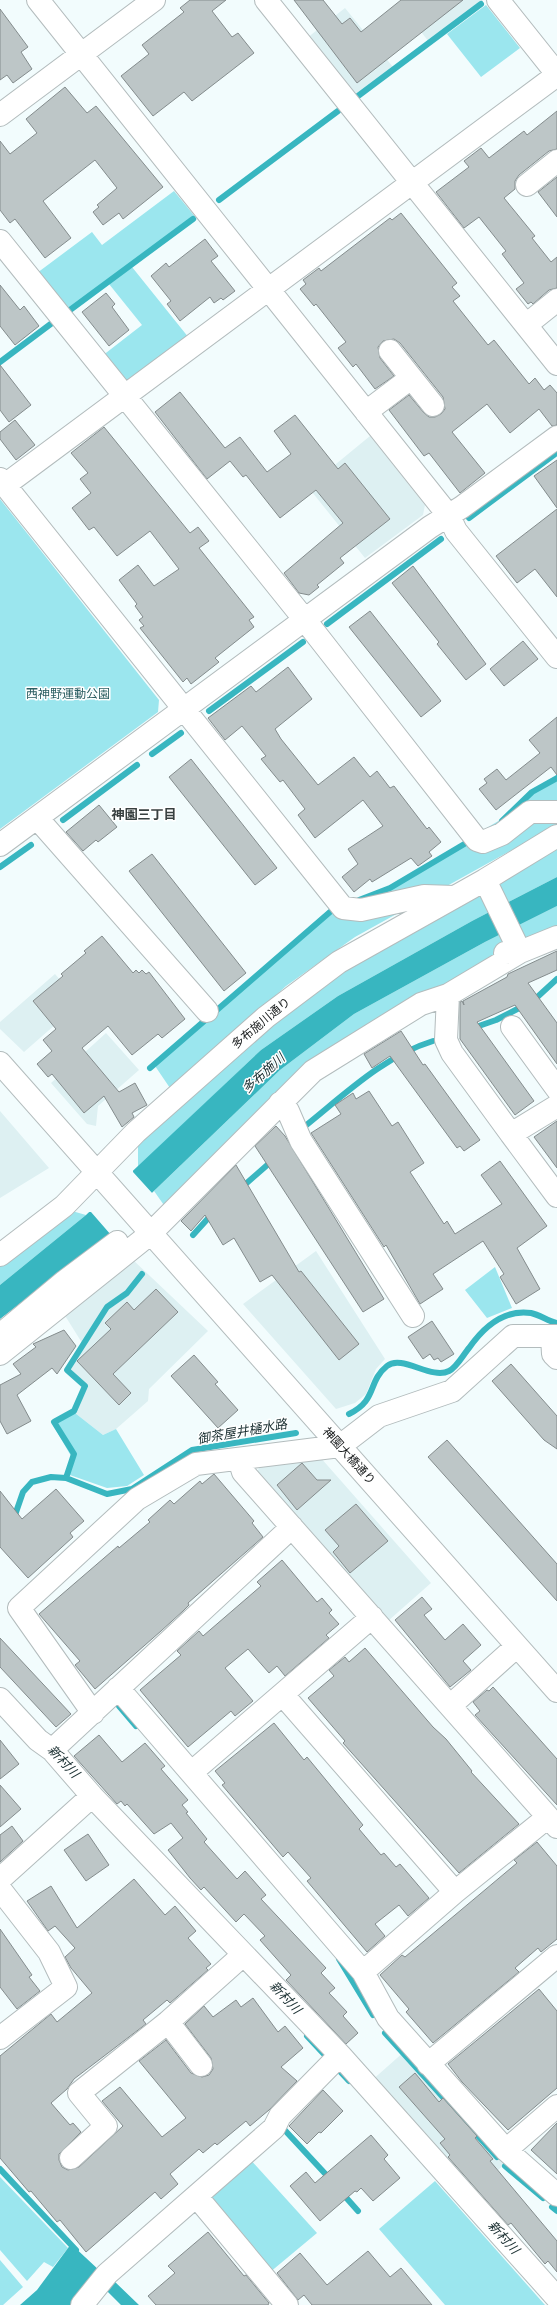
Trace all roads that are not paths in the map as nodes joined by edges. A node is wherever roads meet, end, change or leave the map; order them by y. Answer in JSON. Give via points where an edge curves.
{"nodes":[{"id":1,"x":38,"y":0,"type":"edge"},
{"id":2,"x":154,"y":0,"type":"edge"},
{"id":3,"x":266,"y":0,"type":"edge"},
{"id":4,"x":498,"y":0,"type":"edge"},
{"id":5,"x":81,"y":54,"type":"junction"},
{"id":6,"x":557,"y":74,"type":"edge"},
{"id":7,"x":0,"y":115,"type":"edge"},
{"id":8,"x":557,"y":161,"type":"edge"},
{"id":9,"x":412,"y":182,"type":"junction"},
{"id":10,"x":527,"y":185,"type":"dead end"},
{"id":11,"x":0,"y":241,"type":"edge"},
{"id":12,"x":268,"y":289,"type":"junction"},
{"id":13,"x":557,"y":300,"type":"edge"},
{"id":14,"x":526,"y":325,"type":"junction"},
{"id":15,"x":390,"y":352,"type":"dead end"},
{"id":16,"x":557,"y":364,"type":"edge"},
{"id":17,"x":411,"y":378,"type":"junction"},
{"id":18,"x":124,"y":396,"type":"junction"},
{"id":19,"x":432,"y":405,"type":"dead end"},
{"id":20,"x":366,"y":412,"type":"junction"},
{"id":21,"x":556,"y":439,"type":"edge"},
{"id":22,"x":2,"y":482,"type":"edge"},
{"id":23,"x":449,"y":516,"type":"junction"},
{"id":24,"x":305,"y":620,"type":"junction"},
{"id":25,"x":557,"y":657,"type":"edge"},
{"id":26,"x":184,"y":708,"type":"junction"},
{"id":27,"x":557,"y":812,"type":"edge"},
{"id":28,"x":37,"y":818,"type":"junction"},
{"id":29,"x":557,"y":836,"type":"edge"},
{"id":30,"x":0,"y":845,"type":"edge"},
{"id":31,"x":485,"y":880,"type":"junction"},
{"id":32,"x":454,"y":897,"type":"junction"},
{"id":33,"x":557,"y":937,"type":"edge"},
{"id":34,"x":520,"y":952,"type":"junction"},
{"id":35,"x":448,"y":994,"type":"junction"},
{"id":36,"x":207,"y":1011,"type":"dead end"},
{"id":37,"x":512,"y":1027,"type":"dead end"},
{"id":38,"x":0,"y":1064,"type":"edge"},
{"id":39,"x":557,"y":1089,"type":"edge"},
{"id":40,"x":280,"y":1103,"type":"junction"},
{"id":41,"x":557,"y":1106,"type":"edge"},
{"id":42,"x":511,"y":1134,"type":"junction"},
{"id":43,"x":102,"y":1178,"type":"junction"},
{"id":44,"x":557,"y":1196,"type":"edge"},
{"id":45,"x":157,"y":1207,"type":"dead end"},
{"id":46,"x":145,"y":1228,"type":"junction"},
{"id":47,"x":121,"y":1238,"type":"dead end"},
{"id":48,"x":0,"y":1255,"type":"edge"},
{"id":49,"x":413,"y":1316,"type":"dead end"},
{"id":50,"x":0,"y":1335,"type":"edge"},
{"id":51,"x":554,"y":1336,"type":"edge"},
{"id":52,"x":0,"y":1354,"type":"edge"},
{"id":53,"x":557,"y":1358,"type":"edge"},
{"id":54,"x":340,"y":1446,"type":"junction"},
{"id":55,"x":238,"y":1459,"type":"junction"},
{"id":56,"x":292,"y":1527,"type":"junction"},
{"id":57,"x":372,"y":1617,"type":"junction"},
{"id":58,"x":517,"y":1646,"type":"junction"},
{"id":59,"x":118,"y":1688,"type":"junction"},
{"id":60,"x":557,"y":1691,"type":"edge"},
{"id":61,"x":282,"y":1695,"type":"junction"},
{"id":62,"x":0,"y":1699,"type":"edge"},
{"id":63,"x":450,"y":1706,"type":"junction"},
{"id":64,"x":92,"y":1713,"type":"junction"},
{"id":65,"x":52,"y":1750,"type":"junction"},
{"id":66,"x":192,"y":1772,"type":"junction"},
{"id":67,"x":85,"y":1801,"type":"junction"},
{"id":68,"x":553,"y":1822,"type":"edge"},
{"id":69,"x":0,"y":1879,"type":"edge"},
{"id":70,"x":0,"y":1889,"type":"edge"},
{"id":71,"x":455,"y":1892,"type":"junction"},
{"id":72,"x":557,"y":1956,"type":"edge"},
{"id":73,"x":236,"y":1963,"type":"junction"},
{"id":74,"x":363,"y":1972,"type":"junction"},
{"id":75,"x":168,"y":2022,"type":"junction"},
{"id":76,"x":0,"y":2038,"type":"edge"},
{"id":77,"x":334,"y":2061,"type":"junction"},
{"id":78,"x":428,"y":2064,"type":"junction"},
{"id":79,"x":202,"y":2065,"type":"dead end"},
{"id":80,"x":557,"y":2106,"type":"edge"},
{"id":81,"x":506,"y":2150,"type":"junction"},
{"id":82,"x":71,"y":2158,"type":"dead end"},
{"id":83,"x":557,"y":2195,"type":"edge"},
{"id":84,"x":197,"y":2197,"type":"junction"},
{"id":85,"x":557,"y":2298,"type":"edge"},
{"id":86,"x":82,"y":2305,"type":"edge"},
{"id":87,"x":287,"y":2305,"type":"edge"}],
"edges":[{"from":1,"to":5,"type":"street"},
{"from":2,"to":5,"type":"street"},
{"from":3,"to":9,"type":"street"},
{"from":4,"to":6,"type":"street"},
{"from":5,"to":7,"type":"street"},
{"from":5,"to":12,"type":"street"},
{"from":6,"to":9,"type":"street"},
{"from":8,"to":10,"type":"street"},
{"from":9,"to":12,"type":"street"},
{"from":9,"to":14,"type":"street"},
{"from":11,"to":18,"type":"street"},
{"from":12,"to":18,"type":"street"},
{"from":12,"to":20,"type":"street"},
{"from":13,"to":14,"type":"street"},
{"from":14,"to":16,"type":"street"},
{"from":15,"to":17,"type":"street"},
{"from":17,"to":19,"type":"street"},
{"from":17,"to":20,"type":"street"},
{"from":18,"to":22,"type":"street"},
{"from":18,"to":24,"type":"street"},
{"from":20,"to":23,"type":"street"},
{"from":21,"to":23,"type":"street"},
{"from":22,"to":26,"type":"street"},
{"from":23,"to":24,"type":"street","via":[[430,527]]},
{"from":23,"to":25,"type":"street","via":[[456,531]]},
{"from":24,"to":26,"type":"street"},
{"from":24,"to":27,"type":"street","via":[[477,840],[483,842],[502,834],[530,812]]},
{"from":26,"to":28,"type":"street"},
{"from":26,"to":32,"type":"street","via":[[343,908],[361,910],[424,896]]},
{"from":28,"to":30,"type":"street"},
{"from":28,"to":36,"type":"street"},
{"from":29,"to":31,"type":"street","name":"多布施川通り"},
{"from":31,"to":32,"type":"street","name":"多布施川通り"},
{"from":31,"to":34,"type":"street"},
{"from":32,"to":43,"type":"street","name":"多布施川通り","via":[[339,962],[266,1017],[136,1132]]},
{"from":33,"to":34,"type":"street"},
{"from":34,"to":35,"type":"street"},
{"from":34,"to":45,"type":"street","via":[[491,953],[352,1031],[302,1063]]},
{"from":35,"to":40,"type":"street","via":[[421,1004],[313,1071]]},
{"from":35,"to":42,"type":"street","via":[[446,1040],[452,1053]]},
{"from":37,"to":39,"type":"street"},
{"from":38,"to":43,"type":"street","name":"神園大橋通り"},
{"from":40,"to":46,"type":"street"},
{"from":40,"to":49,"type":"street","via":[[288,1111],[301,1141]]},
{"from":41,"to":42,"type":"street"},
{"from":42,"to":44,"type":"street"},
{"from":43,"to":46,"type":"street","name":"神園大橋通り"},
{"from":43,"to":48,"type":"street","name":"多布施川通り"},
{"from":46,"to":52,"type":"street"},
{"from":46,"to":54,"type":"street","name":"神園大橋通り"},
{"from":47,"to":50,"type":"street"},
{"from":51,"to":53,"type":"street","via":[[553,1354]]},
{"from":51,"to":54,"type":"street","via":[[513,1336],[452,1391],[379,1416]]},
{"from":54,"to":55,"type":"street"},
{"from":54,"to":58,"type":"street","name":"神園大橋通り"},
{"from":55,"to":56,"type":"street","via":[[244,1472]]},
{"from":55,"to":64,"type":"street","via":[[196,1464],[137,1499],[19,1608]]},
{"from":56,"to":57,"type":"street"},
{"from":56,"to":59,"type":"street"},
{"from":57,"to":61,"type":"street"},
{"from":57,"to":63,"type":"street"},
{"from":58,"to":60,"type":"street","name":"神園大橋通り"},
{"from":58,"to":63,"type":"street"},
{"from":59,"to":64,"type":"street"},
{"from":59,"to":66,"type":"street"},
{"from":61,"to":66,"type":"street"},
{"from":61,"to":71,"type":"street"},
{"from":62,"to":65,"type":"street","via":[[38,1740]]},
{"from":63,"to":68,"type":"street"},
{"from":64,"to":65,"type":"street"},
{"from":65,"to":67,"type":"street"},
{"from":66,"to":74,"type":"street"},
{"from":67,"to":69,"type":"street"},
{"from":67,"to":73,"type":"street"},
{"from":68,"to":71,"type":"street"},
{"from":70,"to":76,"type":"street","via":[[49,1952],[66,1987]]},
{"from":71,"to":74,"type":"street"},
{"from":72,"to":78,"type":"street"},
{"from":73,"to":75,"type":"street"},
{"from":73,"to":77,"type":"street"},
{"from":74,"to":78,"type":"street","via":[[388,2018]]},
{"from":75,"to":79,"type":"street"},
{"from":75,"to":82,"type":"street","via":[[79,2093],[106,2126]]},
{"from":77,"to":84,"type":"street","via":[[277,2122]]},
{"from":77,"to":85,"type":"street"},
{"from":78,"to":81,"type":"street"},
{"from":80,"to":81,"type":"street"},
{"from":81,"to":83,"type":"street"},
{"from":84,"to":86,"type":"street","via":[[188,2201],[103,2279]]},
{"from":84,"to":87,"type":"street"}]}
